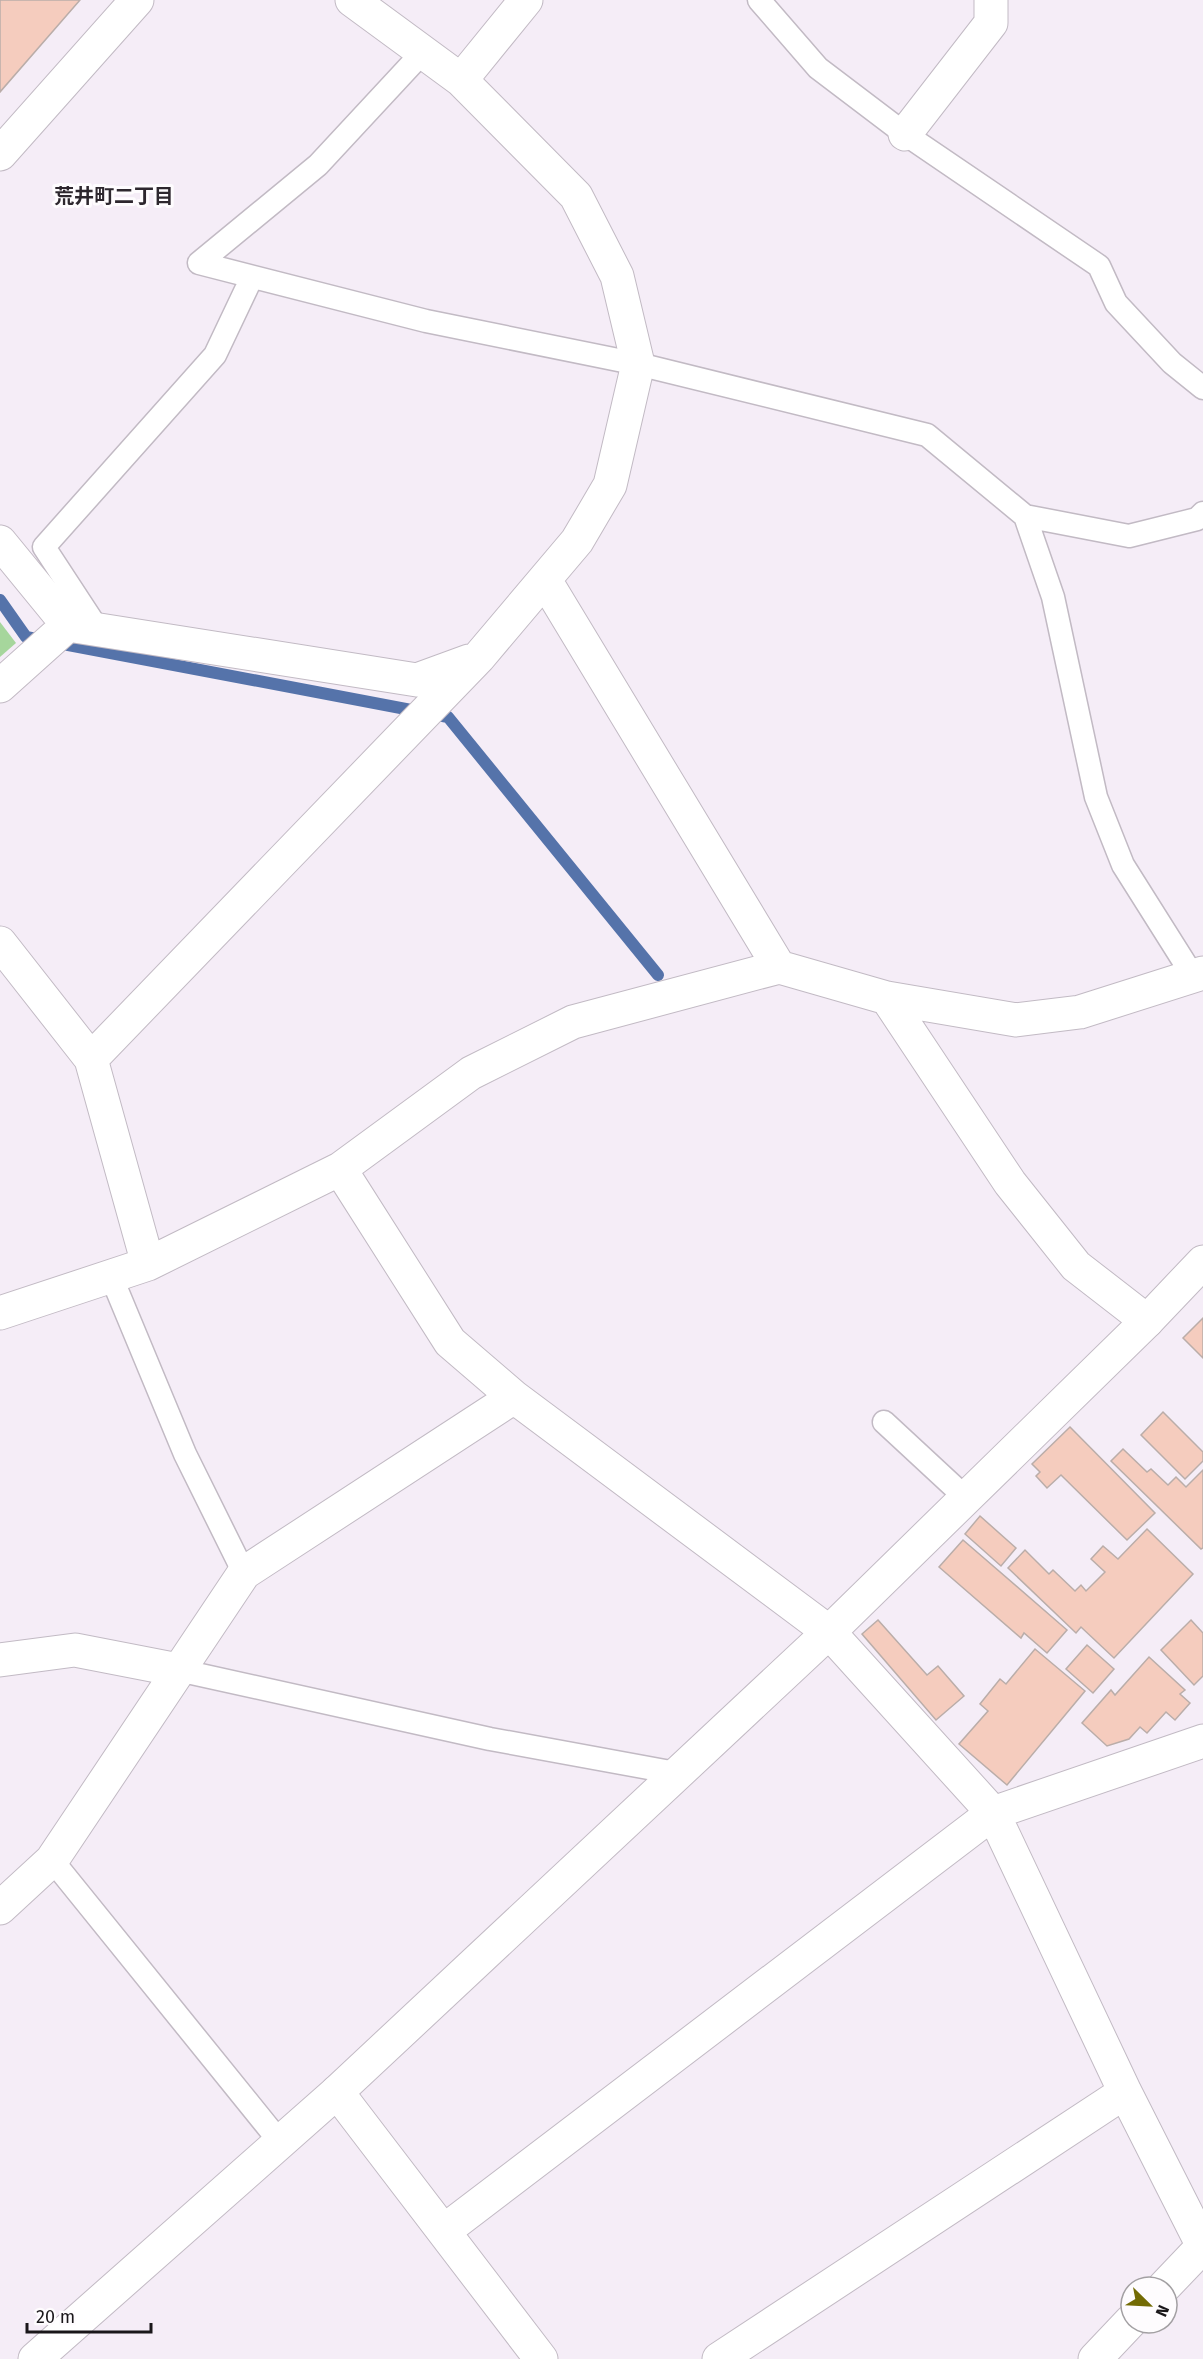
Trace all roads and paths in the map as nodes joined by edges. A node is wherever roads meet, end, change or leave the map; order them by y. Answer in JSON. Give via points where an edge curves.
{"nodes":[{"id":1,"x":137,"y":0,"type":"edge"},
{"id":2,"x":352,"y":0,"type":"edge"},
{"id":3,"x":526,"y":0,"type":"edge"},
{"id":4,"x":759,"y":0,"type":"edge"},
{"id":5,"x":991,"y":0,"type":"edge"},
{"id":6,"x":422,"y":53,"type":"junction"},
{"id":7,"x":461,"y":80,"type":"junction"},
{"id":8,"x":905,"y":134,"type":"junction"},
{"id":9,"x":0,"y":154,"type":"edge"},
{"id":10,"x":252,"y":277,"type":"junction"},
{"id":11,"x":638,"y":364,"type":"junction"},
{"id":12,"x":1203,"y":388,"type":"edge"},
{"id":13,"x":1203,"y":513,"type":"edge"},
{"id":14,"x":1025,"y":516,"type":"junction"},
{"id":15,"x":0,"y":542,"type":"edge"},
{"id":16,"x":545,"y":580,"type":"junction"},
{"id":17,"x":77,"y":628,"type":"junction"},
{"id":18,"x":479,"y":657,"type":"junction"},
{"id":19,"x":0,"y":686,"type":"edge"},
{"id":20,"x":0,"y":943,"type":"edge"},
{"id":21,"x":779,"y":967,"type":"junction"},
{"id":22,"x":1198,"y":974,"type":"edge"},
{"id":23,"x":887,"y":998,"type":"junction"},
{"id":24,"x":91,"y":1059,"type":"junction"},
{"id":25,"x":340,"y":1169,"type":"junction"},
{"id":26,"x":1203,"y":1262,"type":"edge"},
{"id":27,"x":148,"y":1264,"type":"junction"},
{"id":28,"x":111,"y":1276,"type":"junction"},
{"id":29,"x":0,"y":1313,"type":"edge"},
{"id":30,"x":1148,"y":1321,"type":"junction"},
{"id":31,"x":514,"y":1397,"type":"junction"},
{"id":32,"x":884,"y":1422,"type":"dead end"},
{"id":33,"x":966,"y":1498,"type":"junction"},
{"id":34,"x":244,"y":1573,"type":"junction"},
{"id":35,"x":829,"y":1632,"type":"junction"},
{"id":36,"x":0,"y":1660,"type":"edge"},
{"id":37,"x":178,"y":1670,"type":"junction"},
{"id":38,"x":1203,"y":1742,"type":"edge"},
{"id":39,"x":676,"y":1773,"type":"junction"},
{"id":40,"x":993,"y":1814,"type":"junction"},
{"id":41,"x":52,"y":1860,"type":"junction"},
{"id":42,"x":0,"y":1908,"type":"edge"},
{"id":43,"x":337,"y":2092,"type":"junction"},
{"id":44,"x":1125,"y":2092,"type":"junction"},
{"id":45,"x":280,"y":2142,"type":"junction"},
{"id":46,"x":444,"y":2231,"type":"junction"},
{"id":47,"x":1203,"y":2246,"type":"edge"},
{"id":48,"x":1175,"y":2275,"type":"edge"},
{"id":49,"x":1119,"y":2334,"type":"edge"},
{"id":50,"x":35,"y":2359,"type":"edge"},
{"id":51,"x":541,"y":2359,"type":"edge"},
{"id":52,"x":719,"y":2359,"type":"edge"},
{"id":53,"x":1095,"y":2359,"type":"edge"}],
"edges":[{"from":1,"to":9,"type":"street"},
{"from":2,"to":6,"type":"street"},
{"from":3,"to":7,"type":"street"},
{"from":4,"to":8,"type":"lane","via":[[818,69]]},
{"from":5,"to":8,"type":"street","via":[[991,23]]},
{"from":6,"to":7,"type":"street"},
{"from":6,"to":10,"type":"lane","via":[[318,165],[199,263]]},
{"from":7,"to":11,"type":"street","via":[[576,196],[617,276]]},
{"from":8,"to":12,"type":"lane","via":[[1099,266],[1116,303],[1172,363]]},
{"from":10,"to":11,"type":"lane","via":[[426,321]]},
{"from":10,"to":17,"type":"lane","via":[[215,356],[44,547]]},
{"from":11,"to":14,"type":"lane","via":[[927,435]]},
{"from":11,"to":16,"type":"street","via":[[610,485],[577,541]]},
{"from":13,"to":14,"type":"lane","via":[[1197,519],[1129,536]]},
{"from":14,"to":22,"type":"lane","via":[[1053,597],[1096,797],[1123,865]]},
{"from":15,"to":17,"type":"street"},
{"from":16,"to":18,"type":"street"},
{"from":16,"to":21,"type":"street"},
{"from":17,"to":18,"type":"street","via":[[417,680]]},
{"from":17,"to":19,"type":"street"},
{"from":18,"to":24,"type":"street"},
{"from":20,"to":24,"type":"street"},
{"from":21,"to":23,"type":"street"},
{"from":21,"to":25,"type":"street","via":[[573,1022],[471,1073]]},
{"from":22,"to":23,"type":"street","via":[[1080,1012],[1016,1020]]},
{"from":23,"to":30,"type":"street","via":[[1010,1183],[1076,1266]]},
{"from":24,"to":27,"type":"street"},
{"from":25,"to":27,"type":"street"},
{"from":25,"to":31,"type":"street","via":[[450,1342]]},
{"from":26,"to":30,"type":"street"},
{"from":27,"to":28,"type":"street"},
{"from":28,"to":29,"type":"street"},
{"from":28,"to":34,"type":"lane","via":[[185,1454]]},
{"from":30,"to":33,"type":"street"},
{"from":31,"to":34,"type":"street"},
{"from":31,"to":35,"type":"street"},
{"from":32,"to":33,"type":"lane"},
{"from":33,"to":35,"type":"street"},
{"from":34,"to":37,"type":"street"},
{"from":35,"to":39,"type":"street"},
{"from":35,"to":40,"type":"street"},
{"from":36,"to":37,"type":"street","via":[[75,1650]]},
{"from":37,"to":39,"type":"lane","via":[[490,1739]]},
{"from":37,"to":41,"type":"street"},
{"from":38,"to":40,"type":"street"},
{"from":39,"to":43,"type":"street"},
{"from":40,"to":44,"type":"street"},
{"from":40,"to":46,"type":"street"},
{"from":41,"to":42,"type":"street"},
{"from":41,"to":45,"type":"lane"},
{"from":43,"to":45,"type":"street"},
{"from":43,"to":46,"type":"street"},
{"from":44,"to":47,"type":"street"},
{"from":44,"to":52,"type":"street"},
{"from":45,"to":50,"type":"street"},
{"from":46,"to":51,"type":"street"},
{"from":47,"to":48,"type":"street"},
{"from":49,"to":53,"type":"street"}]}
